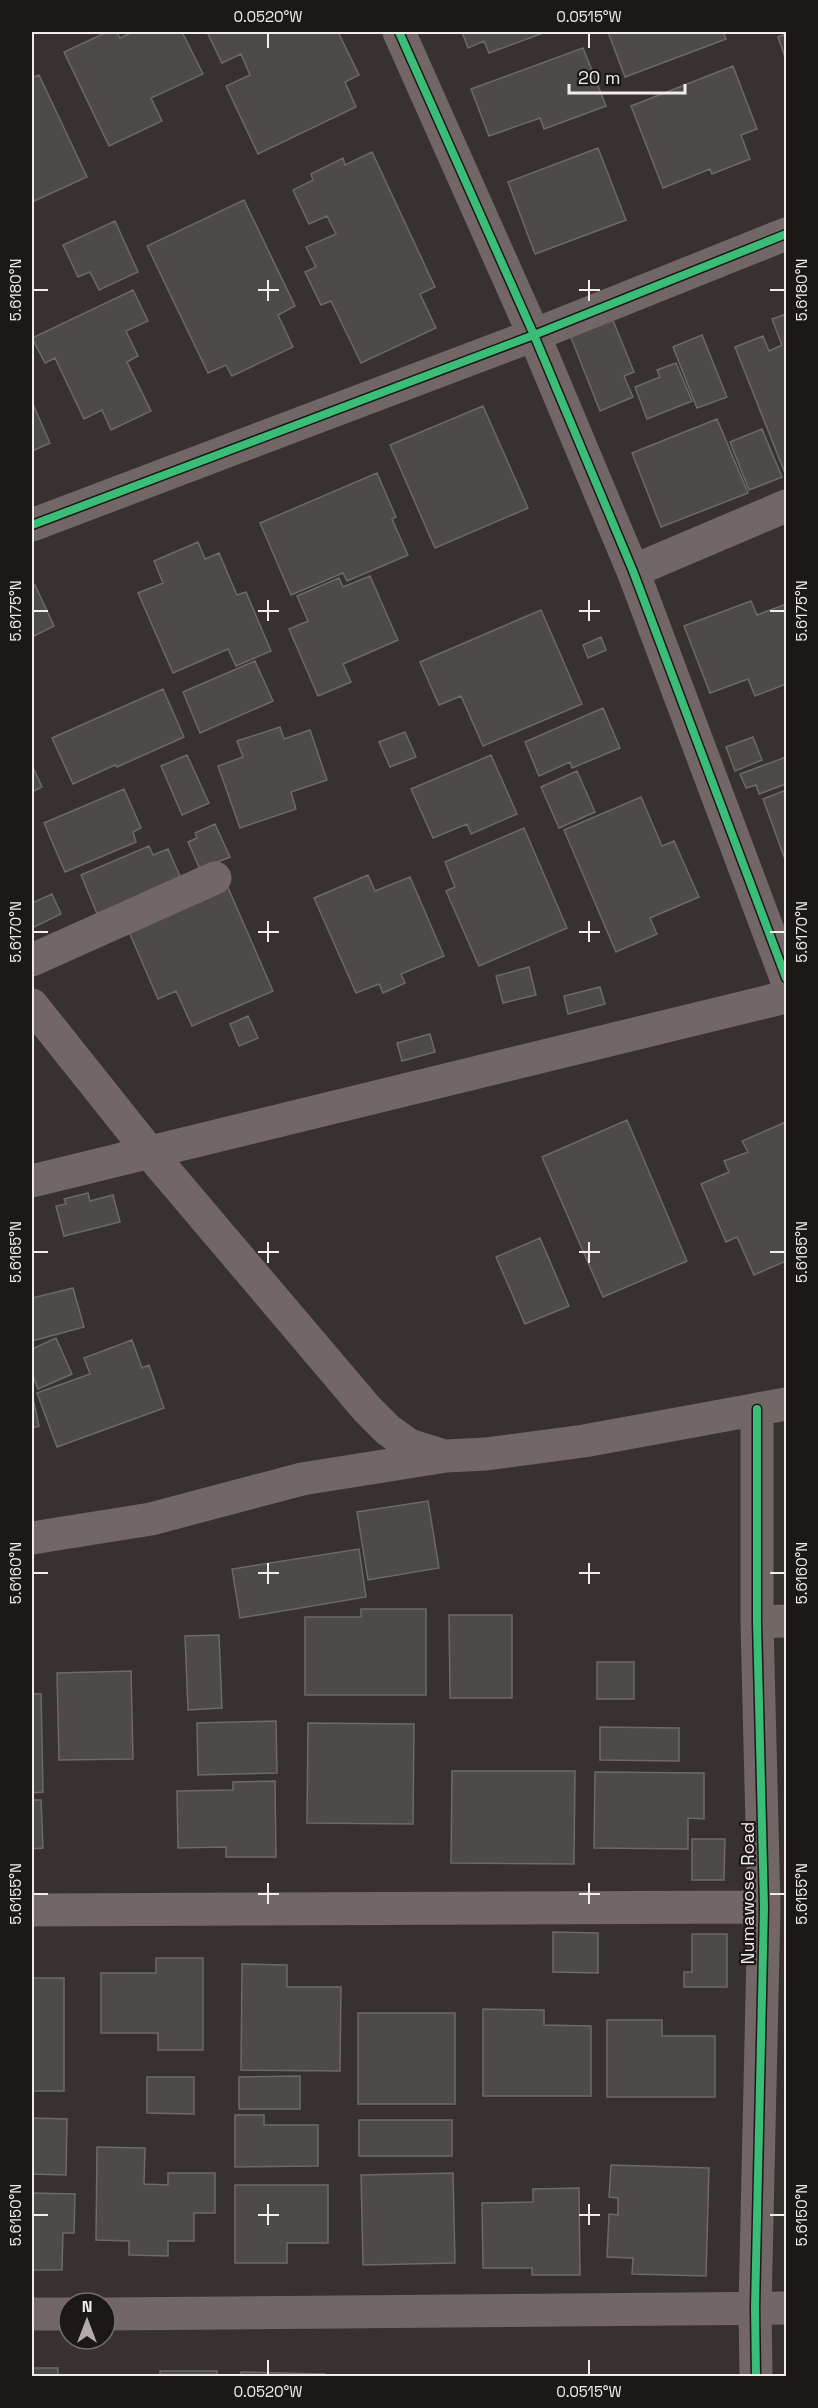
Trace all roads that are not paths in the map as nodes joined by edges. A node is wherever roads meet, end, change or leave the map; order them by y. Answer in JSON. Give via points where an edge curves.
{"nodes":[{"id":1,"x":399,"y":32,"type":"edge"},
{"id":2,"x":786,"y":234,"type":"edge"},
{"id":3,"x":534,"y":335,"type":"junction"},
{"id":4,"x":786,"y":506,"type":"edge"},
{"id":5,"x":32,"y":525,"type":"edge"},
{"id":6,"x":633,"y":571,"type":"junction"},
{"id":7,"x":215,"y":878,"type":"dead end"},
{"id":8,"x":32,"y":960,"type":"edge"},
{"id":9,"x":786,"y":978,"type":"edge"},
{"id":10,"x":786,"y":998,"type":"edge"},
{"id":11,"x":32,"y":1005,"type":"edge"},
{"id":12,"x":150,"y":1153,"type":"junction"},
{"id":13,"x":32,"y":1181,"type":"edge"},
{"id":14,"x":772,"y":1407,"type":"edge"},
{"id":15,"x":446,"y":1456,"type":"junction"},
{"id":16,"x":32,"y":1538,"type":"edge"},
{"id":17,"x":772,"y":1622,"type":"edge"},
{"id":18,"x":760,"y":1756,"type":"junction"},
{"id":19,"x":786,"y":1780,"type":"edge"},
{"id":20,"x":764,"y":1907,"type":"junction"},
{"id":21,"x":32,"y":1910,"type":"edge"},
{"id":22,"x":771,"y":2308,"type":"edge"},
{"id":23,"x":117,"y":2313,"type":"edge"},
{"id":24,"x":32,"y":2314,"type":"edge"},
{"id":25,"x":57,"y":2314,"type":"edge"},
{"id":26,"x":756,"y":2376,"type":"edge"}],
"edges":[{"from":1,"to":3,"type":"street"},
{"from":2,"to":3,"type":"street"},
{"from":3,"to":5,"type":"street"},
{"from":3,"to":6,"type":"street"},
{"from":4,"to":6,"type":"street"},
{"from":6,"to":9,"type":"street"},
{"from":7,"to":8,"type":"street"},
{"from":10,"to":12,"type":"street"},
{"from":11,"to":12,"type":"street"},
{"from":12,"to":13,"type":"street"},
{"from":12,"to":15,"type":"street","via":[[367,1409],[409,1445]]},
{"from":14,"to":15,"type":"street","via":[[584,1441]]},
{"from":14,"to":17,"type":"street","name":"Numawose Road"},
{"from":15,"to":16,"type":"street","via":[[302,1479],[151,1519]]},
{"from":17,"to":18,"type":"street","name":"Numawose Road"},
{"from":18,"to":19,"type":"street"},
{"from":18,"to":20,"type":"street","name":"Numawose Road"},
{"from":20,"to":21,"type":"street"},
{"from":20,"to":22,"type":"street","name":"Numawose Road"},
{"from":22,"to":23,"type":"street"},
{"from":22,"to":26,"type":"street","name":"Numawose Road"},
{"from":24,"to":25,"type":"street"}]}
